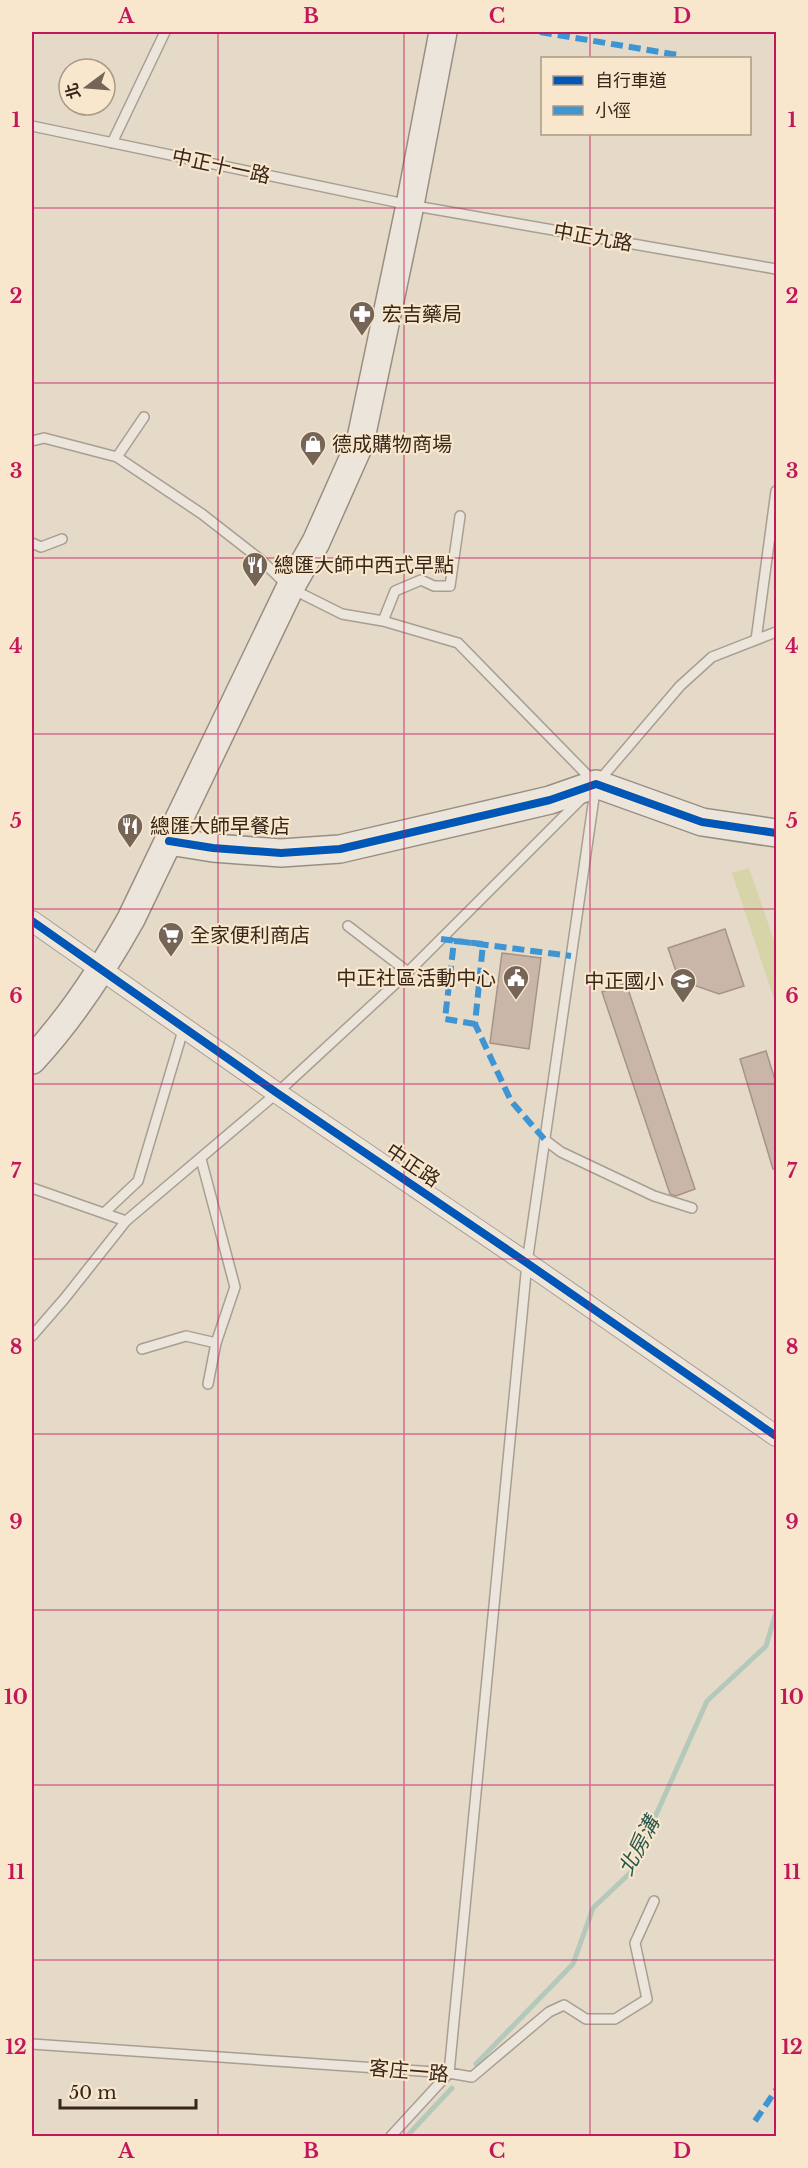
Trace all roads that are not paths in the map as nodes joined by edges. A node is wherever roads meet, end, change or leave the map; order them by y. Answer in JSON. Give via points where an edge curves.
{"nodes":[{"id":1,"x":165,"y":32,"type":"edge"},
{"id":2,"x":443,"y":32,"type":"edge"},
{"id":3,"x":32,"y":127,"type":"edge"},
{"id":4,"x":112,"y":143,"type":"junction"},
{"id":5,"x":410,"y":205,"type":"junction"},
{"id":6,"x":777,"y":269,"type":"edge"},
{"id":7,"x":144,"y":417,"type":"dead end"},
{"id":8,"x":32,"y":441,"type":"edge"},
{"id":9,"x":117,"y":457,"type":"junction"},
{"id":10,"x":777,"y":491,"type":"edge"},
{"id":11,"x":460,"y":516,"type":"dead end"},
{"id":12,"x":62,"y":539,"type":"dead end"},
{"id":13,"x":32,"y":543,"type":"edge"},
{"id":14,"x":290,"y":588,"type":"junction"},
{"id":15,"x":383,"y":621,"type":"junction"},
{"id":16,"x":777,"y":632,"type":"edge"},
{"id":17,"x":756,"y":640,"type":"junction"},
{"id":18,"x":596,"y":784,"type":"junction"},
{"id":19,"x":777,"y":833,"type":"edge"},
{"id":20,"x":170,"y":841,"type":"junction"},
{"id":21,"x":32,"y":921,"type":"edge"},
{"id":22,"x":348,"y":926,"type":"dead end"},
{"id":23,"x":102,"y":970,"type":"junction"},
{"id":24,"x":408,"y":972,"type":"junction"},
{"id":25,"x":184,"y":1027,"type":"junction"},
{"id":26,"x":32,"y":1060,"type":"edge"},
{"id":27,"x":277,"y":1093,"type":"junction"},
{"id":28,"x":545,"y":1140,"type":"junction"},
{"id":29,"x":201,"y":1159,"type":"junction"},
{"id":30,"x":32,"y":1188,"type":"edge"},
{"id":31,"x":692,"y":1208,"type":"dead end"},
{"id":32,"x":104,"y":1213,"type":"junction"},
{"id":33,"x":126,"y":1221,"type":"junction"},
{"id":34,"x":527,"y":1263,"type":"junction"},
{"id":35,"x":32,"y":1336,"type":"edge"},
{"id":36,"x":216,"y":1343,"type":"junction"},
{"id":37,"x":142,"y":1349,"type":"dead end"},
{"id":38,"x":208,"y":1384,"type":"dead end"},
{"id":39,"x":777,"y":1436,"type":"edge"},
{"id":40,"x":654,"y":1901,"type":"dead end"},
{"id":41,"x":32,"y":2044,"type":"edge"},
{"id":42,"x":449,"y":2073,"type":"junction"},
{"id":43,"x":391,"y":2136,"type":"edge"}],
"edges":[{"from":1,"to":4,"type":"lane"},
{"from":2,"to":5,"type":"main road"},
{"from":3,"to":4,"type":"lane","name":"中正十一路"},
{"from":4,"to":5,"type":"lane","name":"中正十一路"},
{"from":5,"to":6,"type":"lane","name":"中正九路"},
{"from":5,"to":14,"type":"main road","via":[[360,442],[316,542]]},
{"from":7,"to":9,"type":"lane"},
{"from":8,"to":9,"type":"lane","via":[[44,438]]},
{"from":9,"to":14,"type":"lane","via":[[202,514]]},
{"from":10,"to":17,"type":"lane"},
{"from":11,"to":15,"type":"lane","via":[[450,586],[434,586],[421,580],[395,591]]},
{"from":12,"to":13,"type":"lane","via":[[41,546]]},
{"from":14,"to":15,"type":"lane","via":[[342,614]]},
{"from":14,"to":20,"type":"main road"},
{"from":15,"to":18,"type":"lane","via":[[458,643]]},
{"from":16,"to":17,"type":"lane"},
{"from":17,"to":18,"type":"lane","via":[[712,657],[680,686]]},
{"from":18,"to":19,"type":"main road","via":[[702,822]]},
{"from":18,"to":20,"type":"main road","via":[[549,800],[340,849],[281,853]]},
{"from":18,"to":24,"type":"lane"},
{"from":18,"to":28,"type":"lane"},
{"from":20,"to":23,"type":"main road"},
{"from":21,"to":23,"type":"street","name":"中正路"},
{"from":22,"to":24,"type":"lane"},
{"from":23,"to":25,"type":"street","name":"中正路"},
{"from":23,"to":26,"type":"main road"},
{"from":24,"to":27,"type":"lane"},
{"from":25,"to":27,"type":"street","name":"中正路"},
{"from":25,"to":32,"type":"lane","via":[[138,1181]]},
{"from":27,"to":29,"type":"lane"},
{"from":27,"to":34,"type":"street","name":"中正路"},
{"from":28,"to":31,"type":"lane","via":[[561,1152],[654,1196]]},
{"from":28,"to":34,"type":"lane"},
{"from":29,"to":33,"type":"lane"},
{"from":29,"to":36,"type":"lane","via":[[235,1287]]},
{"from":30,"to":32,"type":"lane"},
{"from":32,"to":33,"type":"lane"},
{"from":33,"to":35,"type":"lane"},
{"from":34,"to":39,"type":"street","name":"中正路"},
{"from":34,"to":42,"type":"lane"},
{"from":36,"to":37,"type":"lane","via":[[186,1336]]},
{"from":36,"to":38,"type":"lane"},
{"from":40,"to":42,"type":"lane","name":"客庄一路","via":[[635,1942],[647,1999],[615,2019],[586,2019],[564,2005],[549,2012],[472,2077]]},
{"from":41,"to":42,"type":"lane","name":"客庄一路"},
{"from":42,"to":43,"type":"lane"}]}
